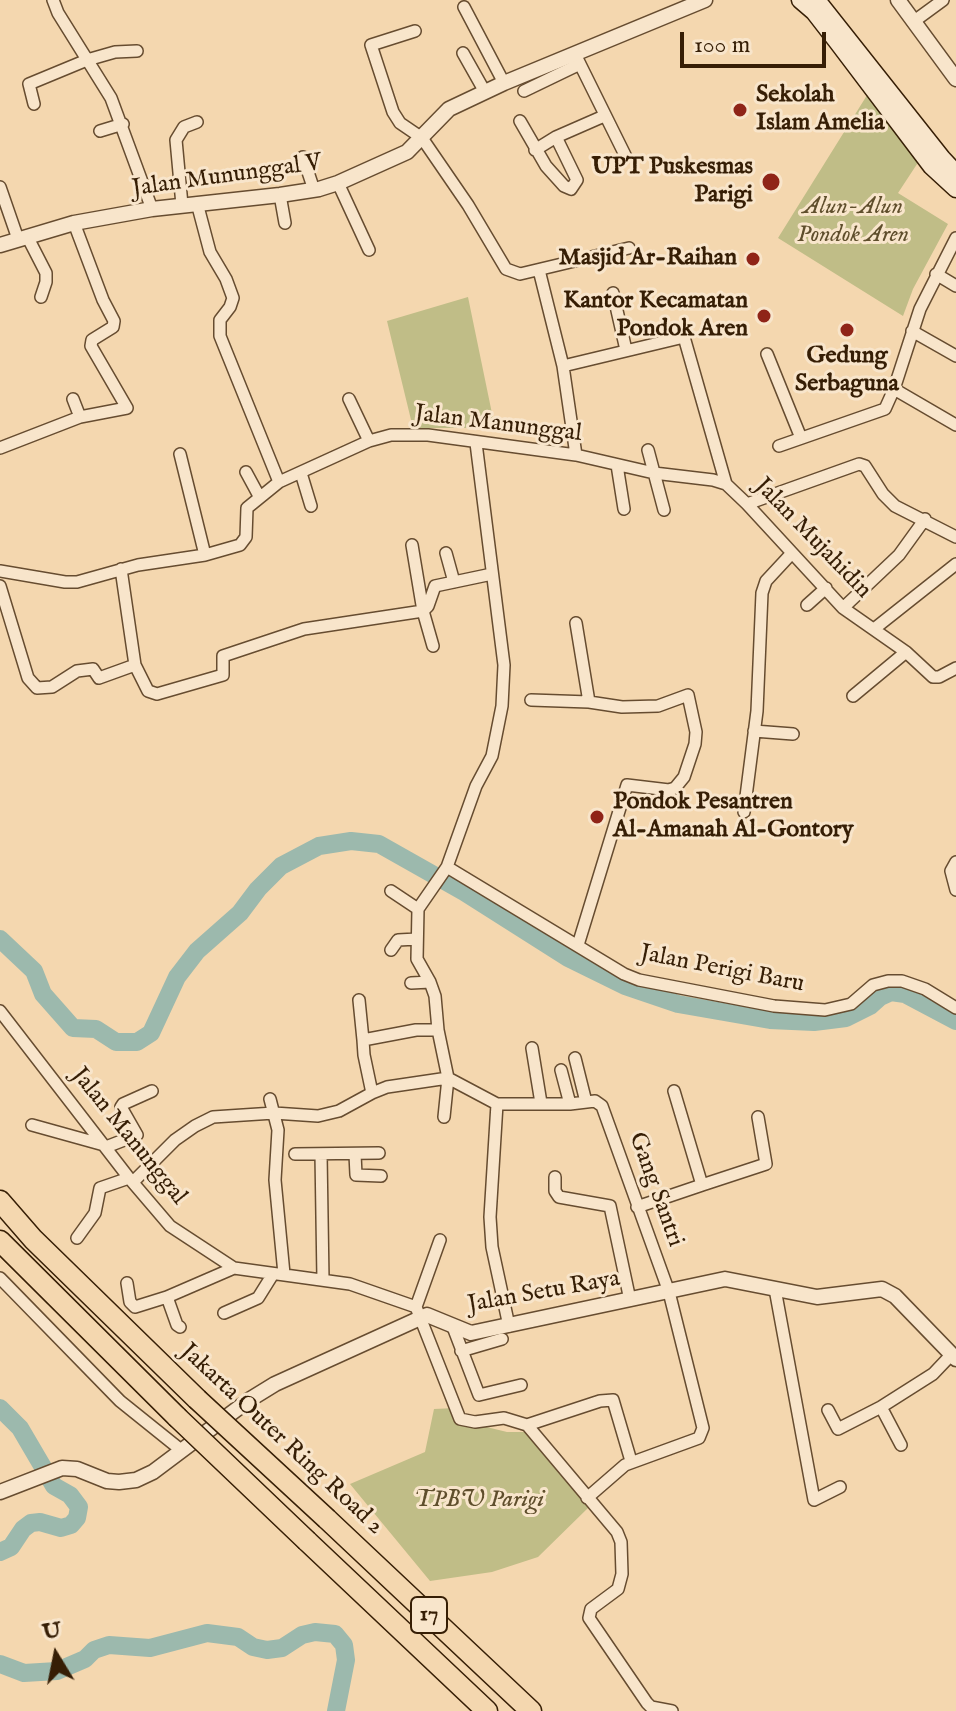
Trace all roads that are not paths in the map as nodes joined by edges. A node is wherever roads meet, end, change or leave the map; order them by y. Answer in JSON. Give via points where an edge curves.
{"nodes":[{"id":1,"x":53,"y":0,"type":"edge"},
{"id":2,"x":705,"y":0,"type":"edge"},
{"id":3,"x":800,"y":0,"type":"edge"},
{"id":4,"x":817,"y":0,"type":"edge"},
{"id":5,"x":898,"y":0,"type":"edge"},
{"id":6,"x":943,"y":0,"type":"edge"},
{"id":7,"x":464,"y":7,"type":"dead end"},
{"id":8,"x":913,"y":22,"type":"junction"},
{"id":9,"x":415,"y":31,"type":"dead end"},
{"id":10,"x":137,"y":51,"type":"dead end"},
{"id":11,"x":463,"y":53,"type":"dead end"},
{"id":12,"x":578,"y":59,"type":"junction"},
{"id":13,"x":87,"y":60,"type":"junction"},
{"id":14,"x":956,"y":79,"type":"edge"},
{"id":15,"x":875,"y":80,"type":"junction"},
{"id":16,"x":504,"y":83,"type":"junction"},
{"id":17,"x":524,"y":91,"type":"dead end"},
{"id":18,"x":485,"y":92,"type":"junction"},
{"id":19,"x":34,"y":104,"type":"dead end"},
{"id":20,"x":604,"y":116,"type":"junction"},
{"id":21,"x":520,"y":121,"type":"dead end"},
{"id":22,"x":197,"y":122,"type":"dead end"},
{"id":23,"x":123,"y":124,"type":"junction"},
{"id":24,"x":100,"y":131,"type":"dead end"},
{"id":25,"x":556,"y":137,"type":"junction"},
{"id":26,"x":422,"y":138,"type":"junction"},
{"id":27,"x":535,"y":150,"type":"junction"},
{"id":28,"x":303,"y":157,"type":"dead end"},
{"id":29,"x":626,"y":157,"type":"dead end"},
{"id":30,"x":956,"y":173,"type":"edge"},
{"id":31,"x":338,"y":183,"type":"junction"},
{"id":32,"x":0,"y":187,"type":"edge"},
{"id":33,"x":956,"y":189,"type":"edge"},
{"id":34,"x":314,"y":190,"type":"junction"},
{"id":35,"x":280,"y":195,"type":"junction"},
{"id":36,"x":2,"y":203,"type":"edge"},
{"id":37,"x":190,"y":204,"type":"junction"},
{"id":38,"x":152,"y":209,"type":"junction"},
{"id":39,"x":74,"y":223,"type":"junction"},
{"id":40,"x":285,"y":223,"type":"dead end"},
{"id":41,"x":23,"y":237,"type":"junction"},
{"id":42,"x":956,"y":238,"type":"edge"},
{"id":43,"x":0,"y":245,"type":"edge"},
{"id":44,"x":629,"y":248,"type":"dead end"},
{"id":45,"x":369,"y":250,"type":"dead end"},
{"id":46,"x":539,"y":270,"type":"junction"},
{"id":47,"x":936,"y":274,"type":"junction"},
{"id":48,"x":956,"y":286,"type":"edge"},
{"id":49,"x":613,"y":293,"type":"dead end"},
{"id":50,"x":41,"y":297,"type":"dead end"},
{"id":51,"x":912,"y":331,"type":"junction"},
{"id":52,"x":626,"y":350,"type":"junction"},
{"id":53,"x":767,"y":354,"type":"dead end"},
{"id":54,"x":956,"y":356,"type":"edge"},
{"id":55,"x":563,"y":366,"type":"junction"},
{"id":56,"x":894,"y":389,"type":"junction"},
{"id":57,"x":73,"y":399,"type":"dead end"},
{"id":58,"x":349,"y":399,"type":"dead end"},
{"id":59,"x":80,"y":417,"type":"junction"},
{"id":60,"x":956,"y":425,"type":"edge"},
{"id":61,"x":801,"y":438,"type":"junction"},
{"id":62,"x":369,"y":441,"type":"junction"},
{"id":63,"x":476,"y":443,"type":"junction"},
{"id":64,"x":779,"y":446,"type":"dead end"},
{"id":65,"x":0,"y":448,"type":"edge"},
{"id":66,"x":648,"y":450,"type":"dead end"},
{"id":67,"x":180,"y":454,"type":"dead end"},
{"id":68,"x":576,"y":455,"type":"junction"},
{"id":69,"x":617,"y":465,"type":"junction"},
{"id":70,"x":246,"y":472,"type":"dead end"},
{"id":71,"x":301,"y":473,"type":"junction"},
{"id":72,"x":654,"y":473,"type":"junction"},
{"id":73,"x":279,"y":482,"type":"junction"},
{"id":74,"x":726,"y":484,"type":"junction"},
{"id":75,"x":259,"y":496,"type":"junction"},
{"id":76,"x":747,"y":504,"type":"junction"},
{"id":77,"x":311,"y":506,"type":"dead end"},
{"id":78,"x":624,"y":509,"type":"dead end"},
{"id":79,"x":664,"y":510,"type":"dead end"},
{"id":80,"x":925,"y":519,"type":"junction"},
{"id":81,"x":956,"y":537,"type":"edge"},
{"id":82,"x":412,"y":545,"type":"dead end"},
{"id":83,"x":446,"y":553,"type":"dead end"},
{"id":84,"x":792,"y":553,"type":"junction"},
{"id":85,"x":205,"y":555,"type":"junction"},
{"id":86,"x":956,"y":564,"type":"edge"},
{"id":87,"x":121,"y":569,"type":"junction"},
{"id":88,"x":0,"y":571,"type":"edge"},
{"id":89,"x":492,"y":574,"type":"junction"},
{"id":90,"x":454,"y":582,"type":"junction"},
{"id":91,"x":0,"y":586,"type":"edge"},
{"id":92,"x":826,"y":588,"type":"junction"},
{"id":93,"x":807,"y":605,"type":"dead end"},
{"id":94,"x":843,"y":608,"type":"junction"},
{"id":95,"x":423,"y":611,"type":"junction"},
{"id":96,"x":576,"y":623,"type":"dead end"},
{"id":97,"x":874,"y":629,"type":"junction"},
{"id":98,"x":433,"y":646,"type":"dead end"},
{"id":99,"x":906,"y":652,"type":"junction"},
{"id":100,"x":135,"y":665,"type":"junction"},
{"id":101,"x":956,"y":668,"type":"edge"},
{"id":102,"x":853,"y":696,"type":"dead end"},
{"id":103,"x":531,"y":700,"type":"dead end"},
{"id":104,"x":589,"y":702,"type":"junction"},
{"id":105,"x":754,"y":731,"type":"junction"},
{"id":106,"x":793,"y":734,"type":"dead end"},
{"id":107,"x":744,"y":812,"type":"dead end"},
{"id":108,"x":956,"y":862,"type":"edge"},
{"id":109,"x":445,"y":871,"type":"junction"},
{"id":110,"x":956,"y":890,"type":"edge"},
{"id":111,"x":391,"y":891,"type":"dead end"},
{"id":112,"x":418,"y":909,"type":"junction"},
{"id":113,"x":417,"y":939,"type":"junction"},
{"id":114,"x":578,"y":945,"type":"junction"},
{"id":115,"x":391,"y":950,"type":"dead end"},
{"id":116,"x":430,"y":982,"type":"junction"},
{"id":117,"x":411,"y":983,"type":"dead end"},
{"id":118,"x":956,"y":992,"type":"edge"},
{"id":119,"x":359,"y":1000,"type":"dead end"},
{"id":120,"x":953,"y":1006,"type":"edge"},
{"id":121,"x":0,"y":1011,"type":"edge"},
{"id":122,"x":438,"y":1030,"type":"junction"},
{"id":123,"x":363,"y":1040,"type":"junction"},
{"id":124,"x":532,"y":1048,"type":"dead end"},
{"id":125,"x":575,"y":1058,"type":"dead end"},
{"id":126,"x":561,"y":1070,"type":"dead end"},
{"id":127,"x":448,"y":1078,"type":"junction"},
{"id":128,"x":152,"y":1091,"type":"dead end"},
{"id":129,"x":674,"y":1091,"type":"dead end"},
{"id":130,"x":372,"y":1093,"type":"junction"},
{"id":131,"x":270,"y":1099,"type":"dead end"},
{"id":132,"x":586,"y":1102,"type":"junction"},
{"id":133,"x":541,"y":1103,"type":"junction"},
{"id":134,"x":497,"y":1104,"type":"junction"},
{"id":135,"x":570,"y":1104,"type":"junction"},
{"id":136,"x":274,"y":1113,"type":"junction"},
{"id":137,"x":444,"y":1117,"type":"dead end"},
{"id":138,"x":758,"y":1117,"type":"dead end"},
{"id":139,"x":32,"y":1125,"type":"dead end"},
{"id":140,"x":105,"y":1146,"type":"junction"},
{"id":141,"x":379,"y":1153,"type":"dead end"},
{"id":142,"x":295,"y":1154,"type":"dead end"},
{"id":143,"x":321,"y":1154,"type":"junction"},
{"id":144,"x":355,"y":1154,"type":"junction"},
{"id":145,"x":381,"y":1176,"type":"dead end"},
{"id":146,"x":555,"y":1177,"type":"dead end"},
{"id":147,"x":131,"y":1180,"type":"junction"},
{"id":148,"x":702,"y":1185,"type":"junction"},
{"id":149,"x":0,"y":1201,"type":"edge"},
{"id":150,"x":637,"y":1207,"type":"junction"},
{"id":151,"x":77,"y":1238,"type":"dead end"},
{"id":152,"x":440,"y":1240,"type":"dead end"},
{"id":153,"x":0,"y":1241,"type":"edge"},
{"id":154,"x":234,"y":1268,"type":"junction"},
{"id":155,"x":279,"y":1274,"type":"junction"},
{"id":156,"x":0,"y":1278,"type":"edge"},
{"id":157,"x":323,"y":1280,"type":"junction"},
{"id":158,"x":127,"y":1283,"type":"dead end"},
{"id":159,"x":775,"y":1289,"type":"junction"},
{"id":160,"x":669,"y":1292,"type":"junction"},
{"id":161,"x":167,"y":1297,"type":"junction"},
{"id":162,"x":630,"y":1300,"type":"junction"},
{"id":163,"x":419,"y":1312,"type":"junction"},
{"id":164,"x":224,"y":1313,"type":"dead end"},
{"id":165,"x":180,"y":1327,"type":"dead end"},
{"id":166,"x":453,"y":1327,"type":"junction"},
{"id":167,"x":506,"y":1332,"type":"junction"},
{"id":168,"x":461,"y":1351,"type":"junction"},
{"id":169,"x":954,"y":1357,"type":"edge"},
{"id":170,"x":521,"y":1385,"type":"dead end"},
{"id":171,"x":881,"y":1407,"type":"junction"},
{"id":172,"x":828,"y":1410,"type":"dead end"},
{"id":173,"x":527,"y":1425,"type":"junction"},
{"id":174,"x":901,"y":1445,"type":"dead end"},
{"id":175,"x":181,"y":1450,"type":"junction"},
{"id":176,"x":631,"y":1461,"type":"junction"},
{"id":177,"x":840,"y":1487,"type":"dead end"},
{"id":178,"x":0,"y":1492,"type":"edge"},
{"id":179,"x":587,"y":1498,"type":"junction"},
{"id":180,"x":487,"y":1711,"type":"edge"},
{"id":181,"x":531,"y":1711,"type":"edge"},
{"id":182,"x":672,"y":1711,"type":"edge"}],
"edges":[{"from":1,"to":13,"type":"street"},
{"from":2,"to":12,"type":"street","name":"Jalan Mununggal V"},
{"from":3,"to":15,"type":"main road"},
{"from":4,"to":15,"type":"main road"},
{"from":5,"to":8,"type":"street"},
{"from":6,"to":8,"type":"street"},
{"from":7,"to":16,"type":"street"},
{"from":8,"to":14,"type":"street"},
{"from":9,"to":26,"type":"street","via":[[371,48],[396,118]]},
{"from":10,"to":13,"type":"street"},
{"from":11,"to":18,"type":"street"},
{"from":12,"to":16,"type":"street","name":"Jalan Mununggal V"},
{"from":12,"to":17,"type":"street"},
{"from":12,"to":20,"type":"street"},
{"from":13,"to":19,"type":"street","via":[[29,84]]},
{"from":13,"to":23,"type":"street"},
{"from":15,"to":30,"type":"main road"},
{"from":15,"to":33,"type":"main road","via":[[931,166]]},
{"from":16,"to":18,"type":"street","name":"Jalan Mununggal V"},
{"from":18,"to":26,"type":"street","name":"Jalan Mununggal V","via":[[444,112]]},
{"from":20,"to":25,"type":"street"},
{"from":20,"to":29,"type":"street"},
{"from":21,"to":27,"type":"street"},
{"from":22,"to":37,"type":"street","via":[[184,127],[176,140]]},
{"from":23,"to":24,"type":"street"},
{"from":23,"to":38,"type":"street"},
{"from":25,"to":27,"type":"street"},
{"from":25,"to":27,"type":"street","via":[[577,180],[571,189]]},
{"from":26,"to":31,"type":"street","name":"Jalan Mununggal V","via":[[393,160]]},
{"from":26,"to":46,"type":"street","via":[[506,269],[520,274]]},
{"from":28,"to":34,"type":"street"},
{"from":31,"to":34,"type":"street","name":"Jalan Mununggal V"},
{"from":31,"to":45,"type":"street"},
{"from":32,"to":36,"type":"street"},
{"from":34,"to":35,"type":"street","name":"Jalan Mununggal V"},
{"from":35,"to":37,"type":"street","name":"Jalan Mununggal V"},
{"from":35,"to":40,"type":"street"},
{"from":36,"to":41,"type":"street"},
{"from":37,"to":38,"type":"street","name":"Jalan Mununggal V"},
{"from":37,"to":73,"type":"street","via":[[233,298],[220,320],[220,336]]},
{"from":38,"to":39,"type":"street","name":"Jalan Mununggal V"},
{"from":39,"to":41,"type":"street","name":"Jalan Mununggal V"},
{"from":39,"to":59,"type":"street","via":[[114,321],[91,346],[127,408]]},
{"from":41,"to":43,"type":"street","name":"Jalan Mununggal V"},
{"from":41,"to":50,"type":"street","via":[[46,273]]},
{"from":42,"to":47,"type":"street"},
{"from":44,"to":46,"type":"street"},
{"from":46,"to":55,"type":"street"},
{"from":47,"to":48,"type":"street"},
{"from":47,"to":51,"type":"street"},
{"from":49,"to":52,"type":"street"},
{"from":51,"to":54,"type":"street"},
{"from":51,"to":56,"type":"street"},
{"from":52,"to":55,"type":"street"},
{"from":52,"to":74,"type":"street","via":[[684,337]]},
{"from":53,"to":61,"type":"street"},
{"from":55,"to":68,"type":"street"},
{"from":56,"to":60,"type":"street"},
{"from":56,"to":61,"type":"street","via":[[885,409]]},
{"from":57,"to":59,"type":"street"},
{"from":58,"to":62,"type":"street"},
{"from":59,"to":65,"type":"street"},
{"from":61,"to":64,"type":"street"},
{"from":62,"to":63,"type":"street","name":"Jalan Manunggal","via":[[414,434]]},
{"from":62,"to":71,"type":"street","name":"Jalan Manunggal"},
{"from":63,"to":68,"type":"street","name":"Jalan Manunggal"},
{"from":63,"to":89,"type":"street"},
{"from":66,"to":72,"type":"street"},
{"from":67,"to":85,"type":"street"},
{"from":68,"to":69,"type":"street","name":"Jalan Manunggal"},
{"from":69,"to":72,"type":"street","name":"Jalan Mujahidin"},
{"from":69,"to":78,"type":"street"},
{"from":70,"to":75,"type":"street"},
{"from":71,"to":73,"type":"street","name":"Jalan Manunggal"},
{"from":71,"to":77,"type":"street"},
{"from":72,"to":74,"type":"street","name":"Jalan Mujahidin"},
{"from":72,"to":79,"type":"street"},
{"from":73,"to":75,"type":"street","name":"Jalan Manunggal"},
{"from":74,"to":76,"type":"street","name":"Jalan Mujahidin"},
{"from":75,"to":85,"type":"street","via":[[247,508],[244,541]]},
{"from":76,"to":80,"type":"street","via":[[859,464],[889,501]]},
{"from":76,"to":84,"type":"street","name":"Jalan Mujahidin"},
{"from":80,"to":81,"type":"street"},
{"from":80,"to":94,"type":"street","via":[[899,555]]},
{"from":82,"to":95,"type":"street"},
{"from":83,"to":90,"type":"street"},
{"from":84,"to":92,"type":"street","name":"Jalan Mujahidin"},
{"from":84,"to":105,"type":"street","via":[[762,593]]},
{"from":85,"to":87,"type":"street"},
{"from":86,"to":97,"type":"street"},
{"from":87,"to":88,"type":"street","via":[[77,582]]},
{"from":87,"to":100,"type":"street"},
{"from":89,"to":90,"type":"street"},
{"from":89,"to":109,"type":"street","via":[[504,665],[502,706],[492,756]]},
{"from":90,"to":95,"type":"street","via":[[435,586]]},
{"from":91,"to":100,"type":"street","via":[[28,678],[37,688],[52,687],[77,671],[93,669],[99,678]]},
{"from":92,"to":93,"type":"street"},
{"from":92,"to":94,"type":"street","name":"Jalan Mujahidin"},
{"from":94,"to":97,"type":"street","name":"Jalan Mujahidin"},
{"from":95,"to":98,"type":"street"},
{"from":95,"to":100,"type":"street","via":[[304,629],[223,656],[223,675],[157,694],[148,691]]},
{"from":96,"to":104,"type":"street"},
{"from":97,"to":99,"type":"street","name":"Jalan Mujahidin"},
{"from":99,"to":101,"type":"street","name":"Jalan Mujahidin","via":[[934,678]]},
{"from":99,"to":102,"type":"street"},
{"from":103,"to":104,"type":"street"},
{"from":104,"to":114,"type":"street","via":[[658,706],[688,695],[696,732],[684,777],[675,788],[627,785]]},
{"from":105,"to":106,"type":"street"},
{"from":105,"to":107,"type":"street"},
{"from":108,"to":110,"type":"street","via":[[951,871]]},
{"from":109,"to":112,"type":"street"},
{"from":109,"to":114,"type":"street","name":"Jalan Perigi Baru"},
{"from":111,"to":112,"type":"street"},
{"from":112,"to":113,"type":"street"},
{"from":113,"to":115,"type":"street","via":[[398,940]]},
{"from":113,"to":116,"type":"street","via":[[417,959]]},
{"from":114,"to":120,"type":"street","name":"Jalan Perigi Baru","via":[[639,980],[774,1006],[825,1010],[851,1004],[873,985],[888,981],[914,984]]},
{"from":116,"to":117,"type":"street"},
{"from":116,"to":122,"type":"street"},
{"from":118,"to":120,"type":"street"},
{"from":119,"to":123,"type":"street"},
{"from":121,"to":140,"type":"street","name":"Jalan Manunggal"},
{"from":122,"to":123,"type":"street"},
{"from":122,"to":127,"type":"street"},
{"from":123,"to":130,"type":"street"},
{"from":124,"to":133,"type":"street"},
{"from":125,"to":132,"type":"street"},
{"from":126,"to":135,"type":"street"},
{"from":127,"to":130,"type":"street"},
{"from":127,"to":134,"type":"street"},
{"from":127,"to":137,"type":"street"},
{"from":128,"to":140,"type":"street","via":[[121,1107],[137,1135]]},
{"from":129,"to":148,"type":"street"},
{"from":130,"to":136,"type":"street","via":[[325,1115]]},
{"from":131,"to":136,"type":"street"},
{"from":132,"to":135,"type":"street"},
{"from":132,"to":150,"type":"street","name":"Gang Santri","via":[[600,1102]]},
{"from":133,"to":134,"type":"street"},
{"from":133,"to":135,"type":"street"},
{"from":134,"to":167,"type":"street","via":[[490,1217]]},
{"from":136,"to":147,"type":"street","via":[[213,1117],[175,1140]]},
{"from":136,"to":155,"type":"street"},
{"from":138,"to":148,"type":"street","via":[[766,1164]]},
{"from":139,"to":140,"type":"street"},
{"from":140,"to":147,"type":"street","name":"Jalan Manunggal"},
{"from":141,"to":144,"type":"street"},
{"from":142,"to":143,"type":"street"},
{"from":143,"to":144,"type":"street"},
{"from":143,"to":157,"type":"street"},
{"from":144,"to":145,"type":"street","via":[[356,1175]]},
{"from":146,"to":162,"type":"street","via":[[559,1197],[610,1206]]},
{"from":147,"to":151,"type":"street","via":[[100,1188],[95,1213]]},
{"from":147,"to":154,"type":"street","name":"Jalan Manunggal","via":[[170,1226]]},
{"from":148,"to":150,"type":"street"},
{"from":149,"to":181,"type":"highway","name":"Jakarta Outer Ring Road 2","number":"17","bridge":true,"via":[[197,1399]]},
{"from":150,"to":160,"type":"street","name":"Gang Santri"},
{"from":152,"to":163,"type":"street"},
{"from":153,"to":180,"type":"highway","number":"17","bridge":true},
{"from":154,"to":155,"type":"street","name":"Jalan Manunggal"},
{"from":154,"to":161,"type":"street"},
{"from":155,"to":157,"type":"street","name":"Jalan Manunggal"},
{"from":155,"to":164,"type":"street","via":[[258,1298]]},
{"from":156,"to":175,"type":"street","via":[[120,1401]]},
{"from":157,"to":163,"type":"street","name":"Jalan Manunggal","via":[[350,1284]]},
{"from":158,"to":161,"type":"street","via":[[134,1307]]},
{"from":159,"to":160,"type":"street","name":"Jalan Setu Raya","via":[[732,1279]]},
{"from":159,"to":169,"type":"street","name":"Jalan Setu Raya","via":[[817,1297],[877,1289],[895,1296]]},
{"from":159,"to":177,"type":"street","via":[[814,1500]]},
{"from":160,"to":162,"type":"street","name":"Jalan Setu Raya"},
{"from":160,"to":176,"type":"street","name":"Gang Santri","via":[[703,1431],[699,1438]]},
{"from":161,"to":165,"type":"street"},
{"from":162,"to":167,"type":"street","name":"Jalan Setu Raya"},
{"from":163,"to":166,"type":"street","name":"Jalan Setu Raya"},
{"from":163,"to":173,"type":"street","via":[[460,1419],[504,1418]]},
{"from":163,"to":175,"type":"street","via":[[275,1384]]},
{"from":166,"to":167,"type":"street","name":"Jalan Setu Raya","via":[[471,1333]]},
{"from":166,"to":168,"type":"street"},
{"from":167,"to":168,"type":"street"},
{"from":168,"to":170,"type":"street","via":[[479,1395]]},
{"from":169,"to":171,"type":"street"},
{"from":171,"to":172,"type":"street","via":[[838,1429]]},
{"from":171,"to":174,"type":"street"},
{"from":173,"to":176,"type":"street","via":[[613,1400]]},
{"from":173,"to":179,"type":"street"},
{"from":175,"to":178,"type":"street","via":[[136,1480],[107,1481],[62,1468]]},
{"from":176,"to":179,"type":"street"},
{"from":179,"to":182,"type":"street","via":[[617,1532],[622,1574],[618,1589],[591,1609],[589,1618],[647,1703]]}]}
